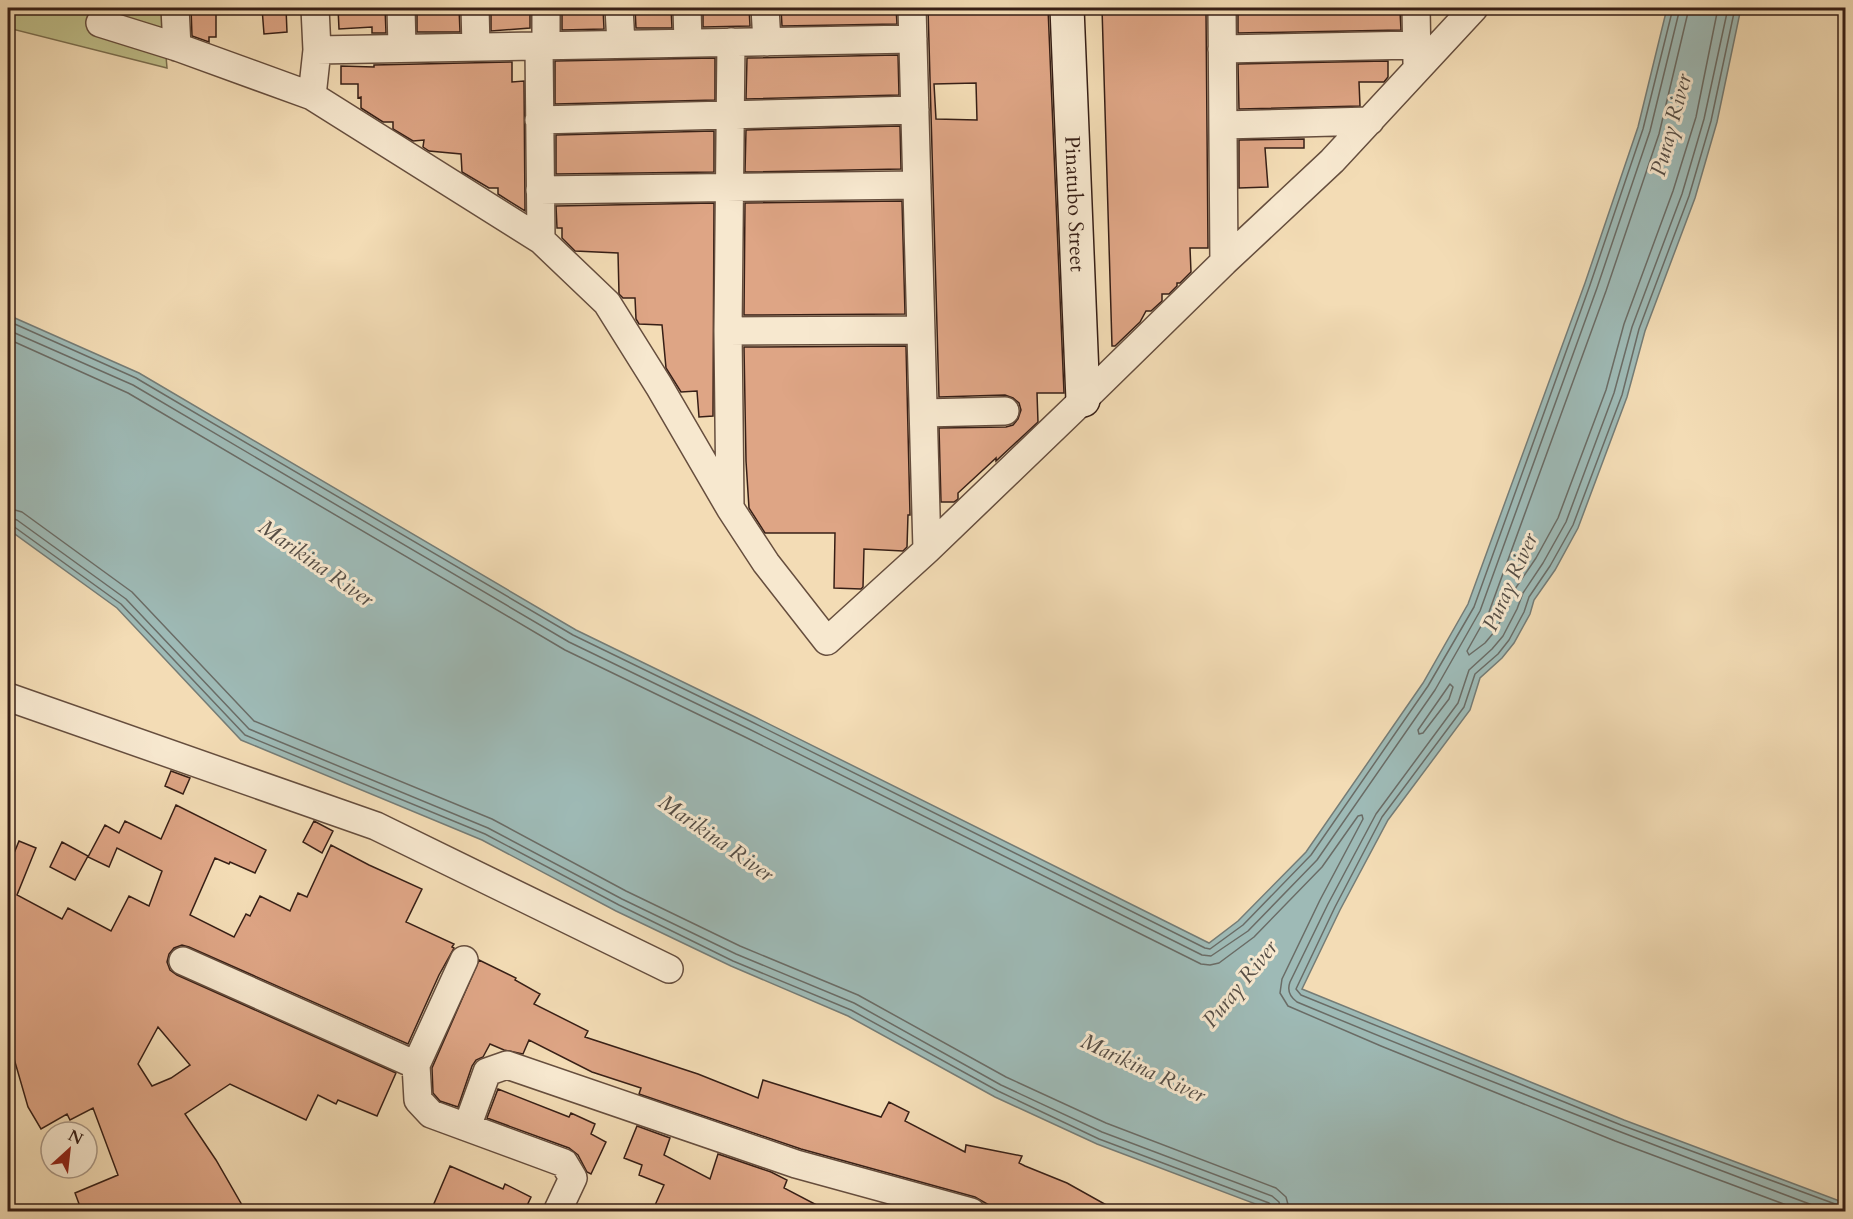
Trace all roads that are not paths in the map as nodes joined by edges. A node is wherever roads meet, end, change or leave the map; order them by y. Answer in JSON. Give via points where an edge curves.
{"nodes":[{"id":1,"x":175,"y":8,"type":"edge"},
{"id":2,"x":315,"y":8,"type":"edge"},
{"id":3,"x":401,"y":8,"type":"edge"},
{"id":4,"x":475,"y":8,"type":"edge"},
{"id":5,"x":546,"y":8,"type":"edge"},
{"id":6,"x":619,"y":8,"type":"edge"},
{"id":7,"x":687,"y":8,"type":"edge"},
{"id":8,"x":765,"y":8,"type":"edge"},
{"id":9,"x":912,"y":8,"type":"edge"},
{"id":10,"x":1067,"y":8,"type":"edge"},
{"id":11,"x":1222,"y":8,"type":"edge"},
{"id":12,"x":1416,"y":8,"type":"edge"},
{"id":13,"x":1474,"y":8,"type":"edge"},
{"id":14,"x":100,"y":23,"type":"dead end"},
{"id":15,"x":913,"y":39,"type":"junction"},
{"id":16,"x":731,"y":42,"type":"junction"},
{"id":17,"x":767,"y":42,"type":"junction"},
{"id":18,"x":688,"y":43,"type":"junction"},
{"id":19,"x":621,"y":44,"type":"junction"},
{"id":20,"x":542,"y":46,"type":"junction"},
{"id":21,"x":177,"y":47,"type":"junction"},
{"id":22,"x":476,"y":47,"type":"junction"},
{"id":23,"x":402,"y":48,"type":"junction"},
{"id":24,"x":1222,"y":49,"type":"junction"},
{"id":25,"x":317,"y":50,"type":"junction"},
{"id":26,"x":1416,"y":57,"type":"junction"},
{"id":27,"x":312,"y":96,"type":"junction"},
{"id":28,"x":915,"y":110,"type":"junction"},
{"id":29,"x":730,"y":116,"type":"junction"},
{"id":30,"x":539,"y":120,"type":"junction"},
{"id":31,"x":1370,"y":121,"type":"junction"},
{"id":32,"x":1223,"y":125,"type":"junction"},
{"id":33,"x":917,"y":185,"type":"junction"},
{"id":34,"x":729,"y":188,"type":"junction"},
{"id":35,"x":540,"y":189,"type":"junction"},
{"id":36,"x":541,"y":240,"type":"junction"},
{"id":37,"x":1224,"y":262,"type":"junction"},
{"id":38,"x":921,"y":330,"type":"junction"},
{"id":39,"x":728,"y":331,"type":"junction"},
{"id":40,"x":1083,"y":400,"type":"junction"},
{"id":41,"x":1005,"y":411,"type":"dead end"},
{"id":42,"x":924,"y":413,"type":"junction"},
{"id":43,"x":730,"y":508,"type":"junction"},
{"id":44,"x":927,"y":550,"type":"junction"},
{"id":45,"x":8,"y":697,"type":"edge"},
{"id":46,"x":464,"y":960,"type":"dead end"},
{"id":47,"x":183,"y":961,"type":"dead end"},
{"id":48,"x":669,"y":969,"type":"dead end"},
{"id":49,"x":416,"y":1065,"type":"junction"},
{"id":50,"x":467,"y":1127,"type":"junction"},
{"id":51,"x":557,"y":1212,"type":"edge"},
{"id":52,"x":971,"y":1212,"type":"edge"}],
"edges":[{"from":1,"to":21,"type":"street"},
{"from":2,"to":25,"type":"street"},
{"from":3,"to":23,"type":"street"},
{"from":4,"to":22,"type":"street"},
{"from":5,"to":20,"type":"street"},
{"from":6,"to":19,"type":"street"},
{"from":7,"to":18,"type":"street"},
{"from":8,"to":17,"type":"street"},
{"from":9,"to":15,"type":"street"},
{"from":10,"to":40,"type":"street","name":"Pinatubo Street"},
{"from":11,"to":24,"type":"street"},
{"from":12,"to":26,"type":"street"},
{"from":13,"to":26,"type":"street"},
{"from":14,"to":21,"type":"street"},
{"from":15,"to":17,"type":"street"},
{"from":15,"to":28,"type":"street"},
{"from":16,"to":17,"type":"street"},
{"from":16,"to":18,"type":"street"},
{"from":16,"to":29,"type":"street"},
{"from":18,"to":19,"type":"street"},
{"from":19,"to":20,"type":"street"},
{"from":20,"to":22,"type":"street"},
{"from":20,"to":30,"type":"street"},
{"from":21,"to":27,"type":"street"},
{"from":22,"to":23,"type":"street"},
{"from":23,"to":25,"type":"street"},
{"from":24,"to":26,"type":"street"},
{"from":24,"to":32,"type":"street"},
{"from":25,"to":27,"type":"street"},
{"from":26,"to":31,"type":"street"},
{"from":27,"to":36,"type":"street"},
{"from":28,"to":29,"type":"street"},
{"from":28,"to":33,"type":"street"},
{"from":29,"to":30,"type":"street"},
{"from":29,"to":34,"type":"street"},
{"from":30,"to":35,"type":"street"},
{"from":31,"to":32,"type":"street"},
{"from":31,"to":37,"type":"street"},
{"from":32,"to":37,"type":"street"},
{"from":33,"to":34,"type":"street"},
{"from":33,"to":38,"type":"street"},
{"from":34,"to":35,"type":"street"},
{"from":34,"to":39,"type":"street"},
{"from":35,"to":36,"type":"street"},
{"from":36,"to":43,"type":"street","via":[[607,303]]},
{"from":37,"to":40,"type":"street"},
{"from":38,"to":39,"type":"street"},
{"from":38,"to":42,"type":"street"},
{"from":39,"to":43,"type":"street"},
{"from":40,"to":44,"type":"street"},
{"from":41,"to":42,"type":"street"},
{"from":42,"to":44,"type":"street"},
{"from":43,"to":44,"type":"street","via":[[766,564],[827,641]]},
{"from":45,"to":48,"type":"street","via":[[376,826]]},
{"from":46,"to":49,"type":"street"},
{"from":47,"to":49,"type":"street"},
{"from":49,"to":50,"type":"street","via":[[418,1100],[431,1114]]},
{"from":50,"to":51,"type":"street","via":[[564,1163],[573,1178]]},
{"from":50,"to":52,"type":"street","via":[[487,1072],[507,1065],[796,1164]]}]}
